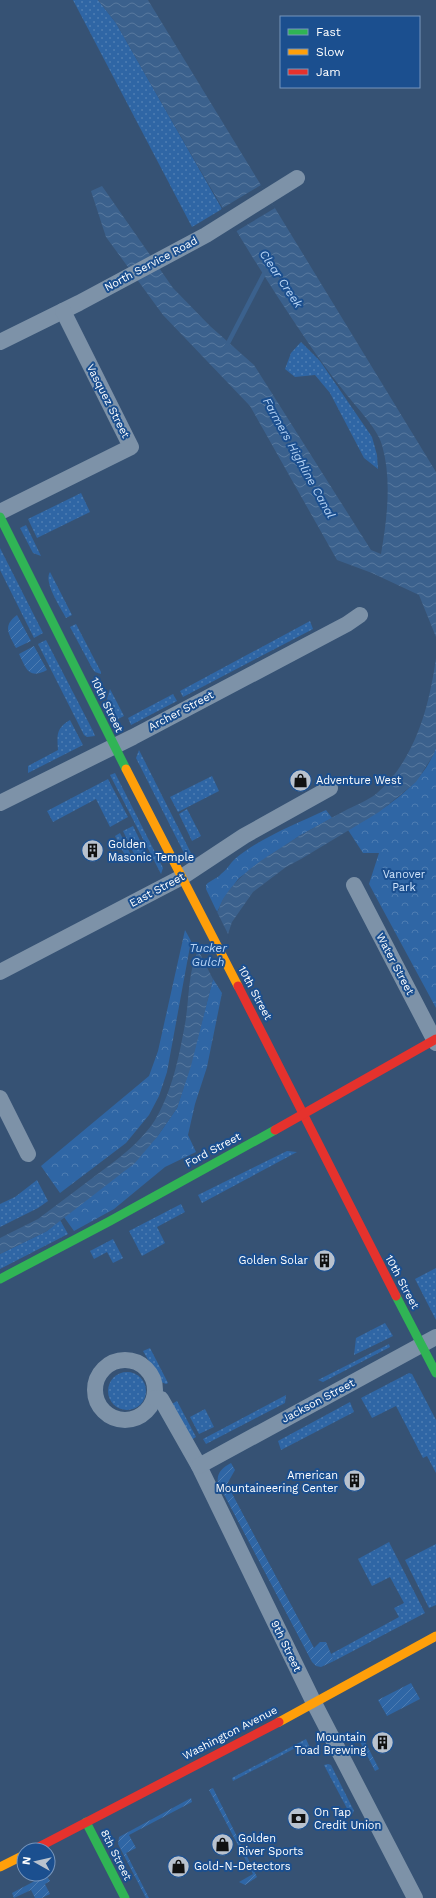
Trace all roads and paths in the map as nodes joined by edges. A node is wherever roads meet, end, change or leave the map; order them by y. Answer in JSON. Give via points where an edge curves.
{"nodes":[{"id":1,"x":297,"y":178,"type":"dead end"},
{"id":2,"x":63,"y":311,"type":"junction"},
{"id":3,"x":0,"y":342,"type":"edge"},
{"id":4,"x":0,"y":512,"type":"edge"},
{"id":5,"x":0,"y":517,"type":"edge"},
{"id":6,"x":360,"y":615,"type":"dead end"},
{"id":7,"x":114,"y":746,"type":"junction"},
{"id":8,"x":330,"y":788,"type":"dead end"},
{"id":9,"x":0,"y":803,"type":"edge"},
{"id":10,"x":182,"y":877,"type":"junction"},
{"id":11,"x":354,"y":885,"type":"dead end"},
{"id":12,"x":0,"y":972,"type":"edge"},
{"id":13,"x":436,"y":1041,"type":"edge"},
{"id":14,"x":0,"y":1098,"type":"edge"},
{"id":15,"x":302,"y":1114,"type":"junction"},
{"id":16,"x":28,"y":1154,"type":"dead end"},
{"id":17,"x":0,"y":1279,"type":"edge"},
{"id":18,"x":436,"y":1337,"type":"edge"},
{"id":19,"x":422,"y":1345,"type":"junction"},
{"id":20,"x":436,"y":1372,"type":"edge"},
{"id":21,"x":155,"y":1398,"type":"dead end"},
{"id":22,"x":199,"y":1466,"type":"junction"},
{"id":23,"x":436,"y":1636,"type":"edge"},
{"id":24,"x":314,"y":1703,"type":"junction"},
{"id":25,"x":86,"y":1822,"type":"junction"},
{"id":26,"x":48,"y":1842,"type":"edge"},
{"id":27,"x":16,"y":1859,"type":"edge"},
{"id":28,"x":0,"y":1867,"type":"edge"},
{"id":29,"x":126,"y":1898,"type":"edge"},
{"id":30,"x":415,"y":1898,"type":"edge"}],
"edges":[{"from":1,"to":2,"type":"street","name":"North Service Road","via":[[206,235]]},
{"from":2,"to":3,"type":"street","name":"North Service Road"},
{"from":2,"to":4,"type":"street","name":"Vasquez Street","via":[[131,447]]},
{"from":5,"to":7,"type":"street","name":"10th Street"},
{"from":6,"to":7,"type":"street","name":"Archer Street"},
{"from":7,"to":9,"type":"street","name":"Archer Street"},
{"from":7,"to":10,"type":"street","name":"10th Street"},
{"from":8,"to":10,"type":"street","name":"East Street","via":[[244,836]]},
{"from":10,"to":12,"type":"street","name":"East Street"},
{"from":10,"to":15,"type":"street","name":"10th Street"},
{"from":11,"to":13,"type":"street","name":"Water Street"},
{"from":13,"to":15,"type":"street","name":"Ford Street"},
{"from":14,"to":16,"type":"street"},
{"from":15,"to":17,"type":"street","name":"Ford Street","via":[[113,1220]]},
{"from":15,"to":19,"type":"street","name":"10th Street"},
{"from":18,"to":19,"type":"street","name":"Jackson Street"},
{"from":19,"to":20,"type":"street","name":"10th Street"},
{"from":19,"to":22,"type":"street","name":"Jackson Street"},
{"from":21,"to":22,"type":"street","name":"9th Street","via":[[161,1399]]},
{"from":22,"to":24,"type":"street","name":"9th Street"},
{"from":23,"to":24,"type":"street","name":"Washington Avenue"},
{"from":24,"to":25,"type":"street","name":"Washington Avenue"},
{"from":24,"to":30,"type":"street","name":"9th Street"},
{"from":25,"to":26,"type":"street","name":"Washington Avenue"},
{"from":25,"to":29,"type":"street","name":"8th Street"},
{"from":27,"to":28,"type":"street"}]}
